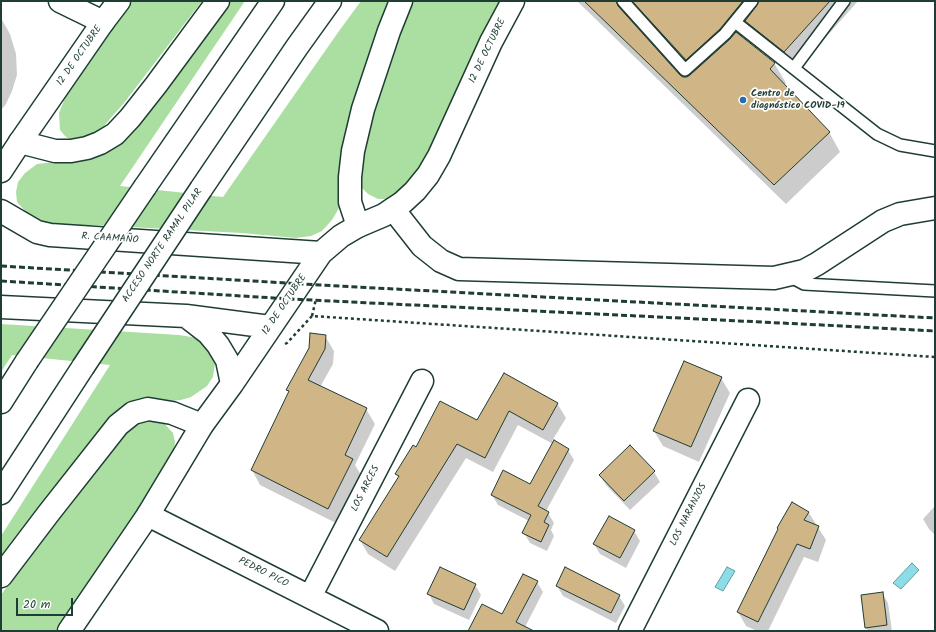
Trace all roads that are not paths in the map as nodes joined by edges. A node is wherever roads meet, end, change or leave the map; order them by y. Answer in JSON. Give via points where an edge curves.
{"nodes":[{"id":1,"x":60,"y":1,"type":"edge"},
{"id":2,"x":119,"y":1,"type":"edge"},
{"id":3,"x":218,"y":1,"type":"edge"},
{"id":4,"x":273,"y":1,"type":"edge"},
{"id":5,"x":330,"y":1,"type":"edge"},
{"id":6,"x":401,"y":1,"type":"edge"},
{"id":7,"x":513,"y":1,"type":"edge"},
{"id":8,"x":623,"y":1,"type":"edge"},
{"id":9,"x":752,"y":1,"type":"edge"},
{"id":10,"x":844,"y":1,"type":"edge"},
{"id":11,"x":103,"y":22,"type":"junction"},
{"id":12,"x":735,"y":22,"type":"junction"},
{"id":13,"x":794,"y":68,"type":"junction"},
{"id":14,"x":10,"y":142,"type":"edge"},
{"id":15,"x":935,"y":151,"type":"edge"},
{"id":16,"x":1,"y":171,"type":"edge"},
{"id":17,"x":935,"y":208,"type":"edge"},
{"id":18,"x":393,"y":209,"type":"junction"},
{"id":19,"x":1,"y":211,"type":"edge"},
{"id":20,"x":358,"y":226,"type":"junction"},
{"id":21,"x":321,"y":253,"type":"junction"},
{"id":22,"x":787,"y":275,"type":"junction"},
{"id":23,"x":935,"y":291,"type":"edge"},
{"id":24,"x":1,"y":307,"type":"edge"},
{"id":25,"x":186,"y":316,"type":"junction"},
{"id":26,"x":276,"y":336,"type":"junction"},
{"id":27,"x":422,"y":381,"type":"dead end"},
{"id":28,"x":232,"y":384,"type":"junction"},
{"id":29,"x":748,"y":400,"type":"dead end"},
{"id":30,"x":1,"y":402,"type":"edge"},
{"id":31,"x":202,"y":424,"type":"junction"},
{"id":32,"x":1,"y":493,"type":"edge"},
{"id":33,"x":148,"y":515,"type":"junction"},
{"id":34,"x":1,"y":576,"type":"edge"},
{"id":35,"x":310,"y":597,"type":"junction"},
{"id":36,"x":69,"y":631,"type":"edge"},
{"id":37,"x":377,"y":631,"type":"edge"},
{"id":38,"x":630,"y":631,"type":"edge"}],
"edges":[{"from":1,"to":11,"type":"main road"},
{"from":2,"to":11,"type":"main road","name":"12 DE OCTUBRE"},
{"from":3,"to":14,"type":"main road","via":[[156,86],[115,134],[100,143],[71,151],[55,151]]},
{"from":4,"to":30,"type":"main road","bridge":true,"via":[[145,186]]},
{"from":5,"to":32,"type":"main road","name":"ACCESO NORTE RAMAL PILAR","bridge":true,"via":[[201,189]]},
{"from":6,"to":20,"type":"main road","via":[[366,102],[353,152],[350,202]]},
{"from":7,"to":18,"type":"main road","name":"12 DE OCTUBRE","via":[[491,42],[439,156],[415,191]]},
{"from":8,"to":12,"type":"lane","via":[[685,70]]},
{"from":9,"to":12,"type":"lane"},
{"from":10,"to":13,"type":"lane"},
{"from":11,"to":14,"type":"main road","name":"12 DE OCTUBRE"},
{"from":12,"to":13,"type":"lane"},
{"from":13,"to":15,"type":"lane","via":[[877,134],[900,145]]},
{"from":14,"to":16,"type":"main road","name":"12 DE OCTUBRE"},
{"from":17,"to":22,"type":"main road","via":[[900,214],[883,221],[817,264],[804,271]]},
{"from":18,"to":20,"type":"main road","name":"12 DE OCTUBRE"},
{"from":18,"to":22,"type":"main road","via":[[422,246],[441,261],[459,269],[774,278]]},
{"from":19,"to":21,"type":"main road","name":"R. CAAMAÑO","via":[[37,232],[50,235]]},
{"from":20,"to":21,"type":"main road","name":"12 DE OCTUBRE"},
{"from":21,"to":26,"type":"main road","name":"12 DE OCTUBRE"},
{"from":22,"to":23,"type":"lane","via":[[804,284]]},
{"from":24,"to":25,"type":"main road"},
{"from":25,"to":26,"type":"main road"},
{"from":25,"to":28,"type":"main road","via":[[208,333],[218,345],[227,360]]},
{"from":26,"to":28,"type":"main road","name":"12 DE OCTUBRE"},
{"from":27,"to":35,"type":"main road","name":"LOS ARCES"},
{"from":28,"to":31,"type":"main road","name":"12 DE OCTUBRE"},
{"from":29,"to":38,"type":"main road","name":"LOS NARANJOS"},
{"from":31,"to":33,"type":"main road","name":"12 DE OCTUBRE"},
{"from":31,"to":34,"type":"main road","via":[[172,413],[148,409],[133,413],[118,425]]},
{"from":33,"to":35,"type":"main road","name":"PEDRO PICO"},
{"from":33,"to":36,"type":"main road","name":"12 DE OCTUBRE"},
{"from":35,"to":37,"type":"main road","name":"PEDRO PICO"}]}
